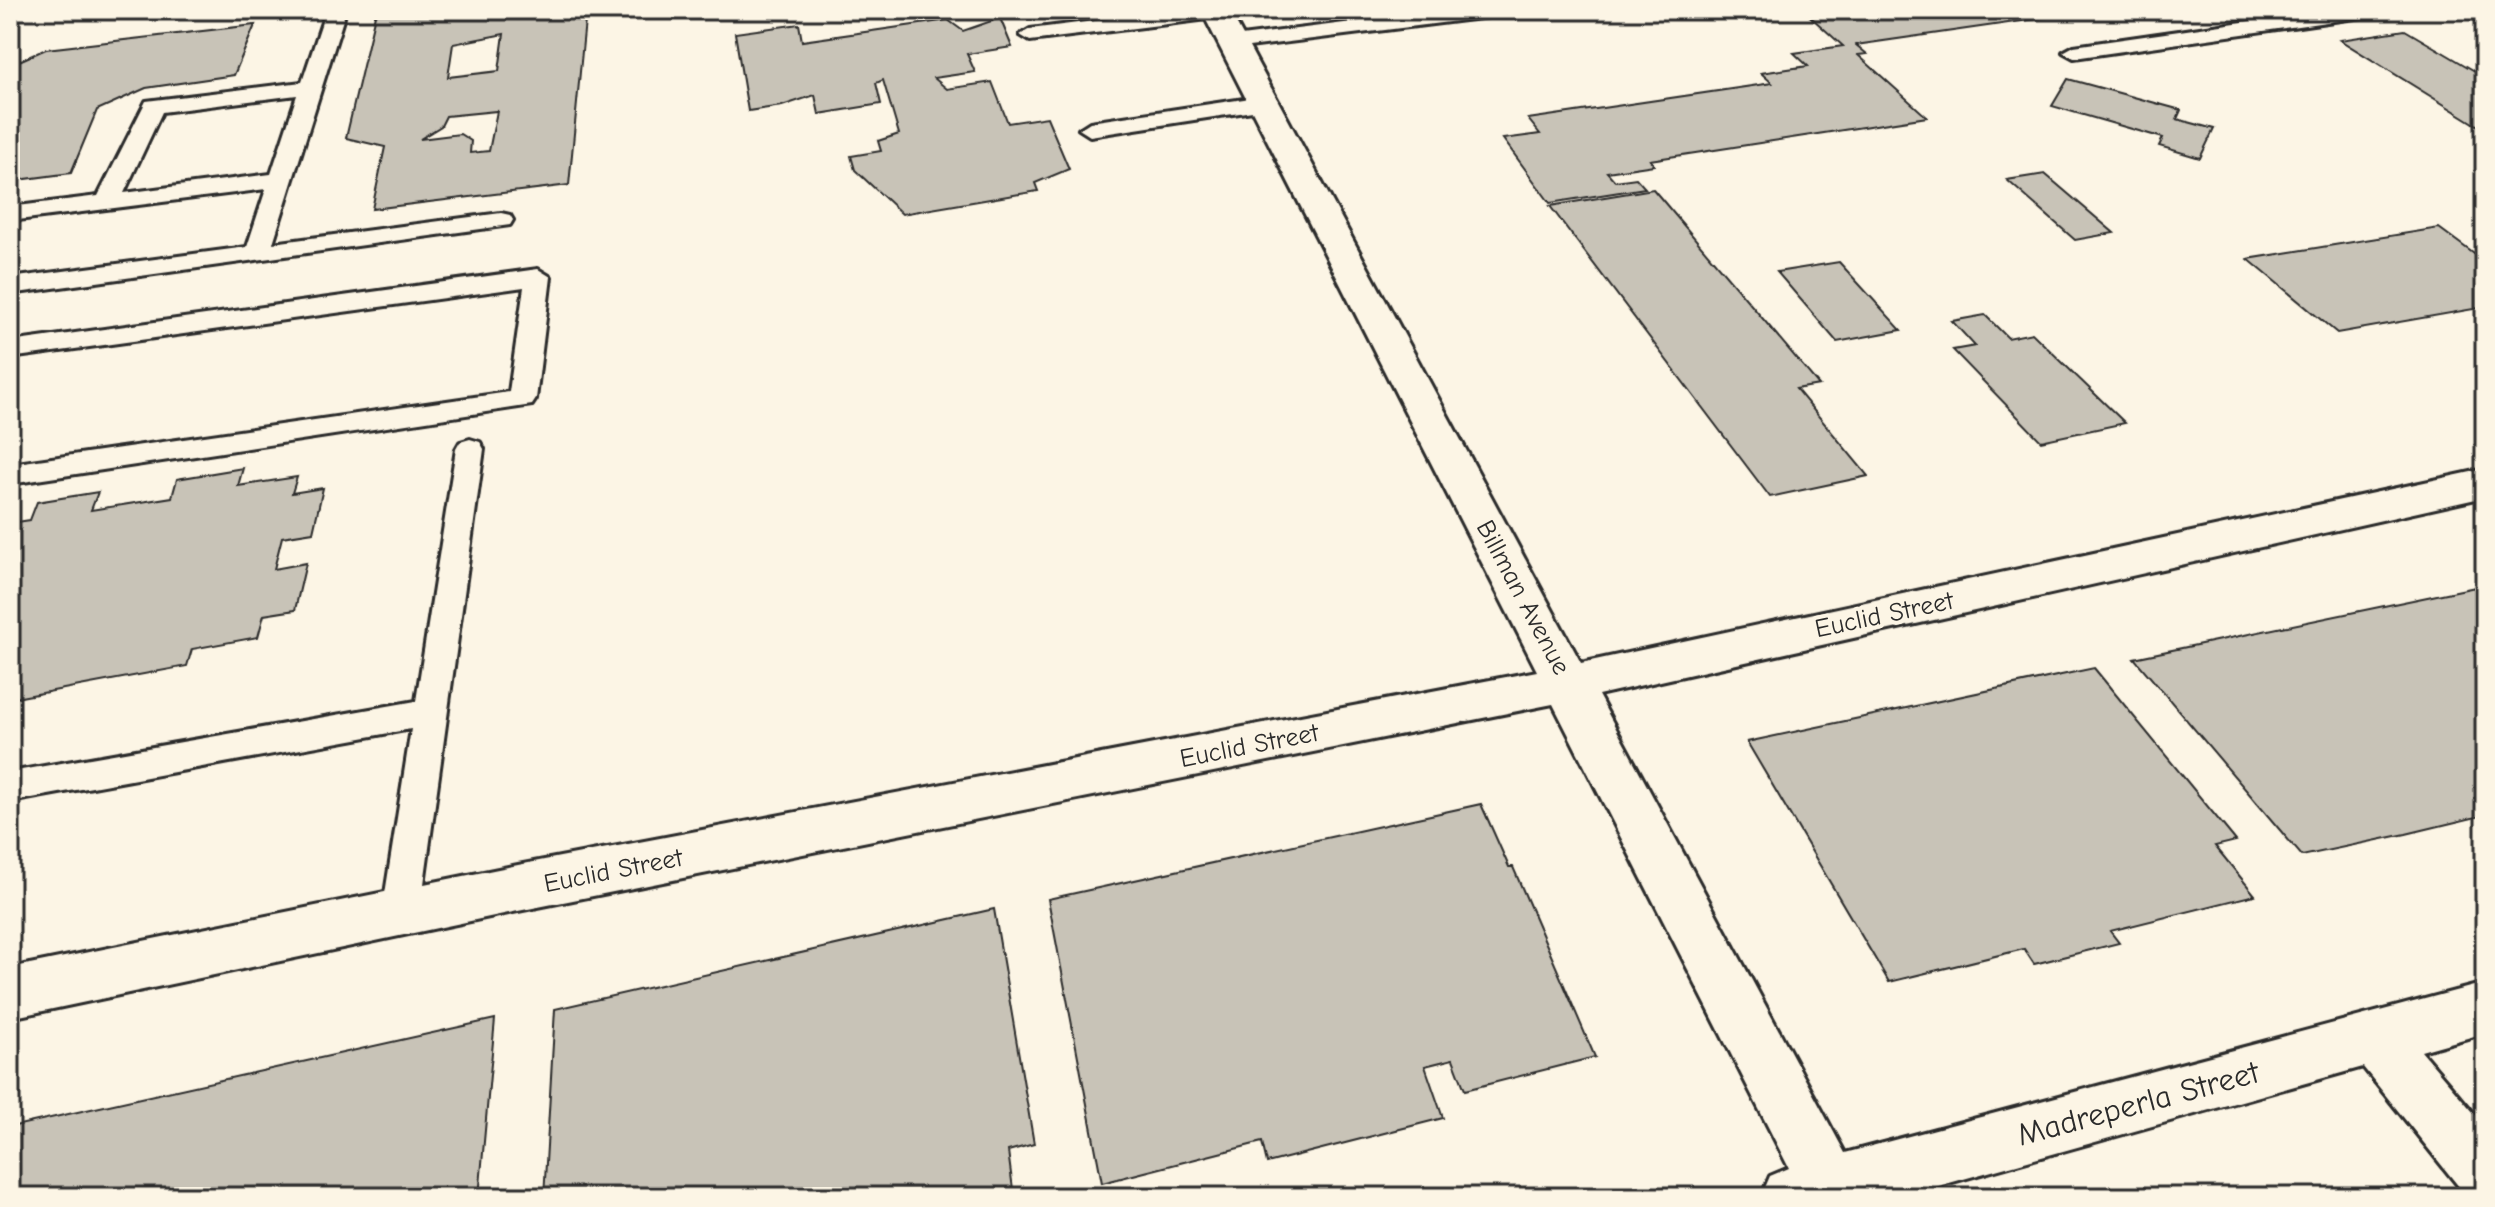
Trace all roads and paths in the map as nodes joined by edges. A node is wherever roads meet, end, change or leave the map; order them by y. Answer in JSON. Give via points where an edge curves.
{"nodes":[{"id":1,"x":336,"y":10,"type":"edge"},
{"id":2,"x":1497,"y":10,"type":"edge"},
{"id":3,"x":2369,"y":10,"type":"edge"},
{"id":4,"x":2477,"y":10,"type":"edge"},
{"id":5,"x":2485,"y":14,"type":"edge"},
{"id":6,"x":1221,"y":22,"type":"edge"},
{"id":7,"x":1030,"y":35,"type":"dead end"},
{"id":8,"x":2074,"y":52,"type":"dead end"},
{"id":9,"x":311,"y":87,"type":"junction"},
{"id":10,"x":1264,"y":103,"type":"junction"},
{"id":11,"x":1090,"y":129,"type":"dead end"},
{"id":12,"x":281,"y":180,"type":"junction"},
{"id":13,"x":107,"y":202,"type":"junction"},
{"id":14,"x":10,"y":214,"type":"edge"},
{"id":15,"x":501,"y":220,"type":"dead end"},
{"id":16,"x":257,"y":253,"type":"junction"},
{"id":17,"x":10,"y":286,"type":"edge"},
{"id":18,"x":10,"y":350,"type":"edge"},
{"id":19,"x":470,"y":449,"type":"dead end"},
{"id":20,"x":10,"y":474,"type":"edge"},
{"id":21,"x":2485,"y":483,"type":"edge"},
{"id":22,"x":1569,"y":683,"type":"junction"},
{"id":23,"x":431,"y":712,"type":"junction"},
{"id":24,"x":10,"y":787,"type":"edge"},
{"id":25,"x":401,"y":913,"type":"junction"},
{"id":26,"x":10,"y":993,"type":"edge"},
{"id":27,"x":2485,"y":1008,"type":"edge"},
{"id":28,"x":2376,"y":1040,"type":"junction"},
{"id":29,"x":2485,"y":1172,"type":"edge"},
{"id":30,"x":1810,"y":1191,"type":"edge"}],
"edges":[{"from":1,"to":9,"type":"lane"},
{"from":2,"to":6,"type":"lane"},
{"from":3,"to":8,"type":"lane"},
{"from":4,"to":5,"type":"street"},
{"from":6,"to":7,"type":"lane"},
{"from":6,"to":10,"type":"street","name":"Billman Avenue"},
{"from":9,"to":12,"type":"lane"},
{"from":9,"to":13,"type":"lane","via":[[154,106]]},
{"from":10,"to":11,"type":"lane"},
{"from":10,"to":22,"type":"street","name":"Billman Avenue"},
{"from":12,"to":13,"type":"lane"},
{"from":12,"to":16,"type":"lane"},
{"from":13,"to":14,"type":"lane"},
{"from":15,"to":16,"type":"lane"},
{"from":16,"to":17,"type":"lane"},
{"from":18,"to":20,"type":"lane","via":[[538,277],[522,399]]},
{"from":19,"to":23,"type":"lane"},
{"from":21,"to":22,"type":"street","name":"Euclid Street"},
{"from":22,"to":25,"type":"street","name":"Euclid Street"},
{"from":22,"to":30,"type":"street","name":"Billman Avenue"},
{"from":23,"to":24,"type":"lane"},
{"from":23,"to":25,"type":"lane"},
{"from":25,"to":26,"type":"street","name":"Euclid Street"},
{"from":27,"to":28,"type":"street","name":"Madreperla Street"},
{"from":28,"to":29,"type":"street"},
{"from":28,"to":30,"type":"street","name":"Madreperla Street"}]}
